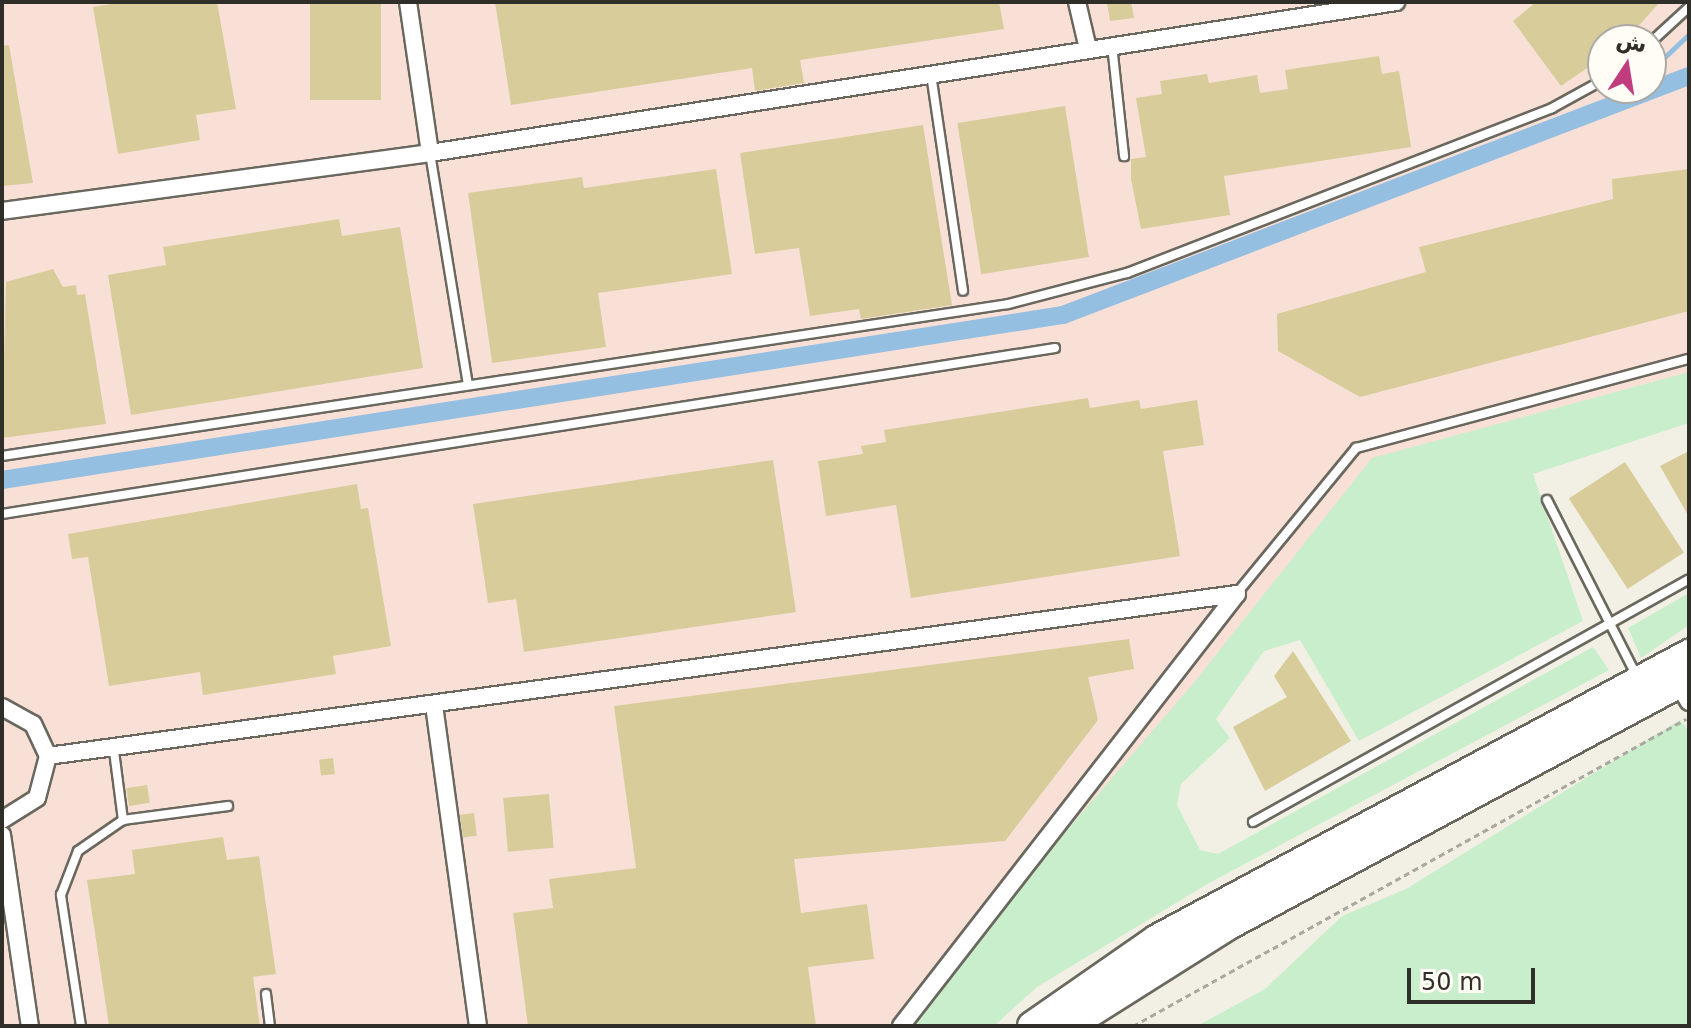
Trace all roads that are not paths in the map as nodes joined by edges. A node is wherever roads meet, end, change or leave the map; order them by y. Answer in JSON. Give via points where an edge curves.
{"nodes":[{"id":1,"x":408,"y":2,"type":"edge"},
{"id":2,"x":1077,"y":2,"type":"edge"},
{"id":3,"x":1396,"y":2,"type":"edge"},
{"id":4,"x":1689,"y":7,"type":"edge"},
{"id":5,"x":1667,"y":27,"type":"edge"},
{"id":6,"x":1111,"y":45,"type":"junction"},
{"id":7,"x":1088,"y":49,"type":"junction"},
{"id":8,"x":930,"y":73,"type":"junction"},
{"id":9,"x":1587,"y":87,"type":"edge"},
{"id":10,"x":430,"y":153,"type":"junction"},
{"id":11,"x":1124,"y":156,"type":"dead end"},
{"id":12,"x":2,"y":211,"type":"edge"},
{"id":13,"x":963,"y":291,"type":"dead end"},
{"id":14,"x":1055,"y":348,"type":"dead end"},
{"id":15,"x":1689,"y":359,"type":"edge"},
{"id":16,"x":468,"y":384,"type":"junction"},
{"id":17,"x":2,"y":456,"type":"edge"},
{"id":18,"x":1547,"y":500,"type":"dead end"},
{"id":19,"x":2,"y":514,"type":"edge"},
{"id":20,"x":1689,"y":579,"type":"edge"},
{"id":21,"x":1237,"y":594,"type":"junction"},
{"id":22,"x":1614,"y":621,"type":"junction"},
{"id":23,"x":1689,"y":654,"type":"edge"},
{"id":24,"x":1638,"y":680,"type":"junction"},
{"id":25,"x":1685,"y":688,"type":"edge"},
{"id":26,"x":434,"y":705,"type":"junction"},
{"id":27,"x":2,"y":707,"type":"edge"},
{"id":28,"x":114,"y":751,"type":"junction"},
{"id":29,"x":48,"y":756,"type":"junction"},
{"id":30,"x":228,"y":806,"type":"dead end"},
{"id":31,"x":2,"y":820,"type":"edge"},
{"id":32,"x":123,"y":820,"type":"junction"},
{"id":33,"x":1253,"y":822,"type":"dead end"},
{"id":34,"x":2,"y":835,"type":"edge"},
{"id":35,"x":266,"y":994,"type":"dead end"},
{"id":36,"x":30,"y":1026,"type":"edge"},
{"id":37,"x":81,"y":1026,"type":"edge"},
{"id":38,"x":270,"y":1026,"type":"edge"},
{"id":39,"x":478,"y":1026,"type":"edge"},
{"id":40,"x":901,"y":1026,"type":"edge"},
{"id":41,"x":1032,"y":1026,"type":"edge"},
{"id":42,"x":1069,"y":1026,"type":"edge"}],
"edges":[{"from":1,"to":10,"type":"street"},
{"from":2,"to":7,"type":"street"},
{"from":3,"to":6,"type":"street"},
{"from":4,"to":5,"type":"lane"},
{"from":6,"to":7,"type":"street"},
{"from":6,"to":11,"type":"lane"},
{"from":7,"to":8,"type":"street"},
{"from":8,"to":10,"type":"street"},
{"from":8,"to":13,"type":"lane"},
{"from":9,"to":16,"type":"lane","via":[[1472,140],[1094,283],[958,313]]},
{"from":10,"to":12,"type":"street"},
{"from":10,"to":16,"type":"lane"},
{"from":14,"to":19,"type":"lane"},
{"from":15,"to":21,"type":"lane","via":[[1356,448]]},
{"from":16,"to":17,"type":"lane"},
{"from":18,"to":22,"type":"lane"},
{"from":20,"to":22,"type":"lane"},
{"from":21,"to":26,"type":"street"},
{"from":21,"to":40,"type":"street"},
{"from":22,"to":24,"type":"lane"},
{"from":22,"to":33,"type":"lane"},
{"from":23,"to":24,"type":"highway"},
{"from":24,"to":41,"type":"highway","via":[[1145,946]]},
{"from":25,"to":42,"type":"highway","via":[[1227,926]]},
{"from":26,"to":28,"type":"street"},
{"from":26,"to":39,"type":"street"},
{"from":27,"to":29,"type":"street","via":[[33,724]]},
{"from":28,"to":29,"type":"street"},
{"from":28,"to":32,"type":"lane"},
{"from":29,"to":31,"type":"street","via":[[37,798]]},
{"from":30,"to":32,"type":"lane"},
{"from":32,"to":37,"type":"lane","via":[[88,841],[63,881]]},
{"from":34,"to":36,"type":"street"},
{"from":35,"to":38,"type":"lane"}]}
